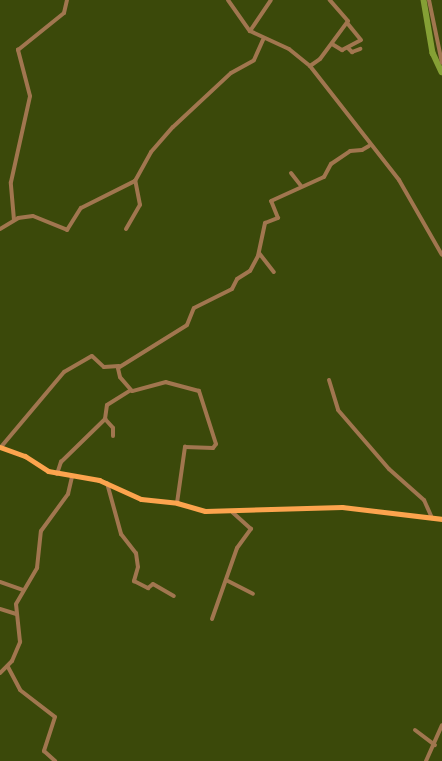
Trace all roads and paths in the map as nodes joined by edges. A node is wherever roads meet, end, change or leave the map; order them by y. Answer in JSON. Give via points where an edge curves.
{"nodes":[{"id":1,"x":67,"y":0,"type":"edge"},
{"id":2,"x":228,"y":0,"type":"edge"},
{"id":3,"x":271,"y":0,"type":"edge"},
{"id":4,"x":330,"y":0,"type":"edge"},
{"id":5,"x":429,"y":0,"type":"edge"},
{"id":6,"x":347,"y":23,"type":"junction"},
{"id":7,"x":250,"y":31,"type":"junction"},
{"id":8,"x":264,"y":38,"type":"junction"},
{"id":9,"x":332,"y":44,"type":"junction"},
{"id":10,"x":348,"y":48,"type":"junction"},
{"id":11,"x":360,"y":49,"type":"dead end"},
{"id":12,"x":442,"y":63,"type":"edge"},
{"id":13,"x":310,"y":66,"type":"junction"},
{"id":14,"x":369,"y":146,"type":"junction"},
{"id":15,"x":291,"y":172,"type":"dead end"},
{"id":16,"x":135,"y":180,"type":"junction"},
{"id":17,"x":301,"y":186,"type":"junction"},
{"id":18,"x":14,"y":220,"type":"junction"},
{"id":19,"x":0,"y":229,"type":"edge"},
{"id":20,"x":126,"y":229,"type":"dead end"},
{"id":21,"x":259,"y":254,"type":"junction"},
{"id":22,"x":442,"y":255,"type":"edge"},
{"id":23,"x":274,"y":272,"type":"dead end"},
{"id":24,"x":119,"y":366,"type":"junction"},
{"id":25,"x":329,"y":380,"type":"dead end"},
{"id":26,"x":130,"y":390,"type":"junction"},
{"id":27,"x":105,"y":419,"type":"junction"},
{"id":28,"x":113,"y":436,"type":"dead end"},
{"id":29,"x":1,"y":447,"type":"edge"},
{"id":30,"x":57,"y":474,"type":"junction"},
{"id":31,"x":72,"y":476,"type":"junction"},
{"id":32,"x":106,"y":483,"type":"junction"},
{"id":33,"x":177,"y":503,"type":"junction"},
{"id":34,"x":232,"y":512,"type":"junction"},
{"id":35,"x":432,"y":518,"type":"junction"},
{"id":36,"x":442,"y":520,"type":"edge"},
{"id":37,"x":228,"y":581,"type":"junction"},
{"id":38,"x":0,"y":582,"type":"edge"},
{"id":39,"x":23,"y":590,"type":"junction"},
{"id":40,"x":254,"y":594,"type":"dead end"},
{"id":41,"x":174,"y":596,"type":"dead end"},
{"id":42,"x":0,"y":609,"type":"edge"},
{"id":43,"x":16,"y":614,"type":"junction"},
{"id":44,"x":212,"y":619,"type":"dead end"},
{"id":45,"x":8,"y":667,"type":"junction"},
{"id":46,"x":0,"y":673,"type":"edge"},
{"id":47,"x":442,"y":724,"type":"edge"},
{"id":48,"x":415,"y":730,"type":"dead end"},
{"id":49,"x":436,"y":746,"type":"junction"},
{"id":50,"x":55,"y":761,"type":"edge"},
{"id":51,"x":426,"y":761,"type":"edge"}],
"edges":[{"from":1,"to":18,"type":"street","via":[[64,13],[18,50],[30,96],[12,174]]},
{"from":2,"to":7,"type":"street"},
{"from":3,"to":7,"type":"street"},
{"from":4,"to":6,"type":"street","via":[[346,16]]},
{"from":5,"to":12,"type":"street"},
{"from":6,"to":9,"type":"street"},
{"from":6,"to":10,"type":"street","via":[[361,38]]},
{"from":7,"to":8,"type":"street"},
{"from":8,"to":13,"type":"street","via":[[289,49]]},
{"from":8,"to":16,"type":"street","via":[[254,60],[231,73],[173,127],[151,152]]},
{"from":9,"to":10,"type":"street","via":[[340,50]]},
{"from":9,"to":13,"type":"street"},
{"from":10,"to":11,"type":"street","via":[[352,52]]},
{"from":13,"to":14,"type":"street"},
{"from":14,"to":17,"type":"street","via":[[362,150],[350,151],[331,164],[324,177]]},
{"from":14,"to":22,"type":"street","via":[[407,192]]},
{"from":15,"to":17,"type":"street"},
{"from":16,"to":18,"type":"street","via":[[81,208],[65,231],[41,216]]},
{"from":16,"to":20,"type":"street","via":[[140,206]]},
{"from":17,"to":21,"type":"street","via":[[271,202],[278,218],[265,223]]},
{"from":18,"to":19,"type":"street"},
{"from":21,"to":23,"type":"street"},
{"from":21,"to":24,"type":"street","via":[[252,268],[232,289],[196,307],[187,325]]},
{"from":24,"to":26,"type":"street","via":[[119,375]]},
{"from":24,"to":29,"type":"street","via":[[104,367],[92,356],[64,372]]},
{"from":25,"to":35,"type":"street","via":[[338,410],[390,469],[424,500]]},
{"from":26,"to":27,"type":"street","via":[[107,405]]},
{"from":26,"to":33,"type":"street","via":[[166,382],[199,390],[216,444],[213,448],[185,447]]},
{"from":27,"to":28,"type":"street","via":[[113,428]]},
{"from":27,"to":30,"type":"street","via":[[61,462]]},
{"from":29,"to":30,"type":"main road"},
{"from":30,"to":31,"type":"main road"},
{"from":31,"to":32,"type":"main road"},
{"from":31,"to":39,"type":"street","via":[[68,494],[41,531],[37,568]]},
{"from":32,"to":33,"type":"main road","via":[[141,499]]},
{"from":32,"to":41,"type":"street","via":[[121,534],[136,553],[138,567],[134,581],[148,588],[153,584]]},
{"from":33,"to":34,"type":"main road","via":[[205,511]]},
{"from":34,"to":35,"type":"main road","via":[[342,507]]},
{"from":34,"to":37,"type":"street","via":[[251,529],[237,548]]},
{"from":35,"to":36,"type":"main road"},
{"from":37,"to":40,"type":"street"},
{"from":37,"to":44,"type":"street"},
{"from":38,"to":39,"type":"street"},
{"from":39,"to":43,"type":"street","via":[[18,596]]},
{"from":42,"to":43,"type":"street"},
{"from":43,"to":45,"type":"street","via":[[20,642]]},
{"from":45,"to":46,"type":"street"},
{"from":45,"to":50,"type":"street","via":[[20,690],[55,717],[44,751]]},
{"from":47,"to":49,"type":"street"},
{"from":48,"to":49,"type":"street"},
{"from":49,"to":51,"type":"street"}]}
